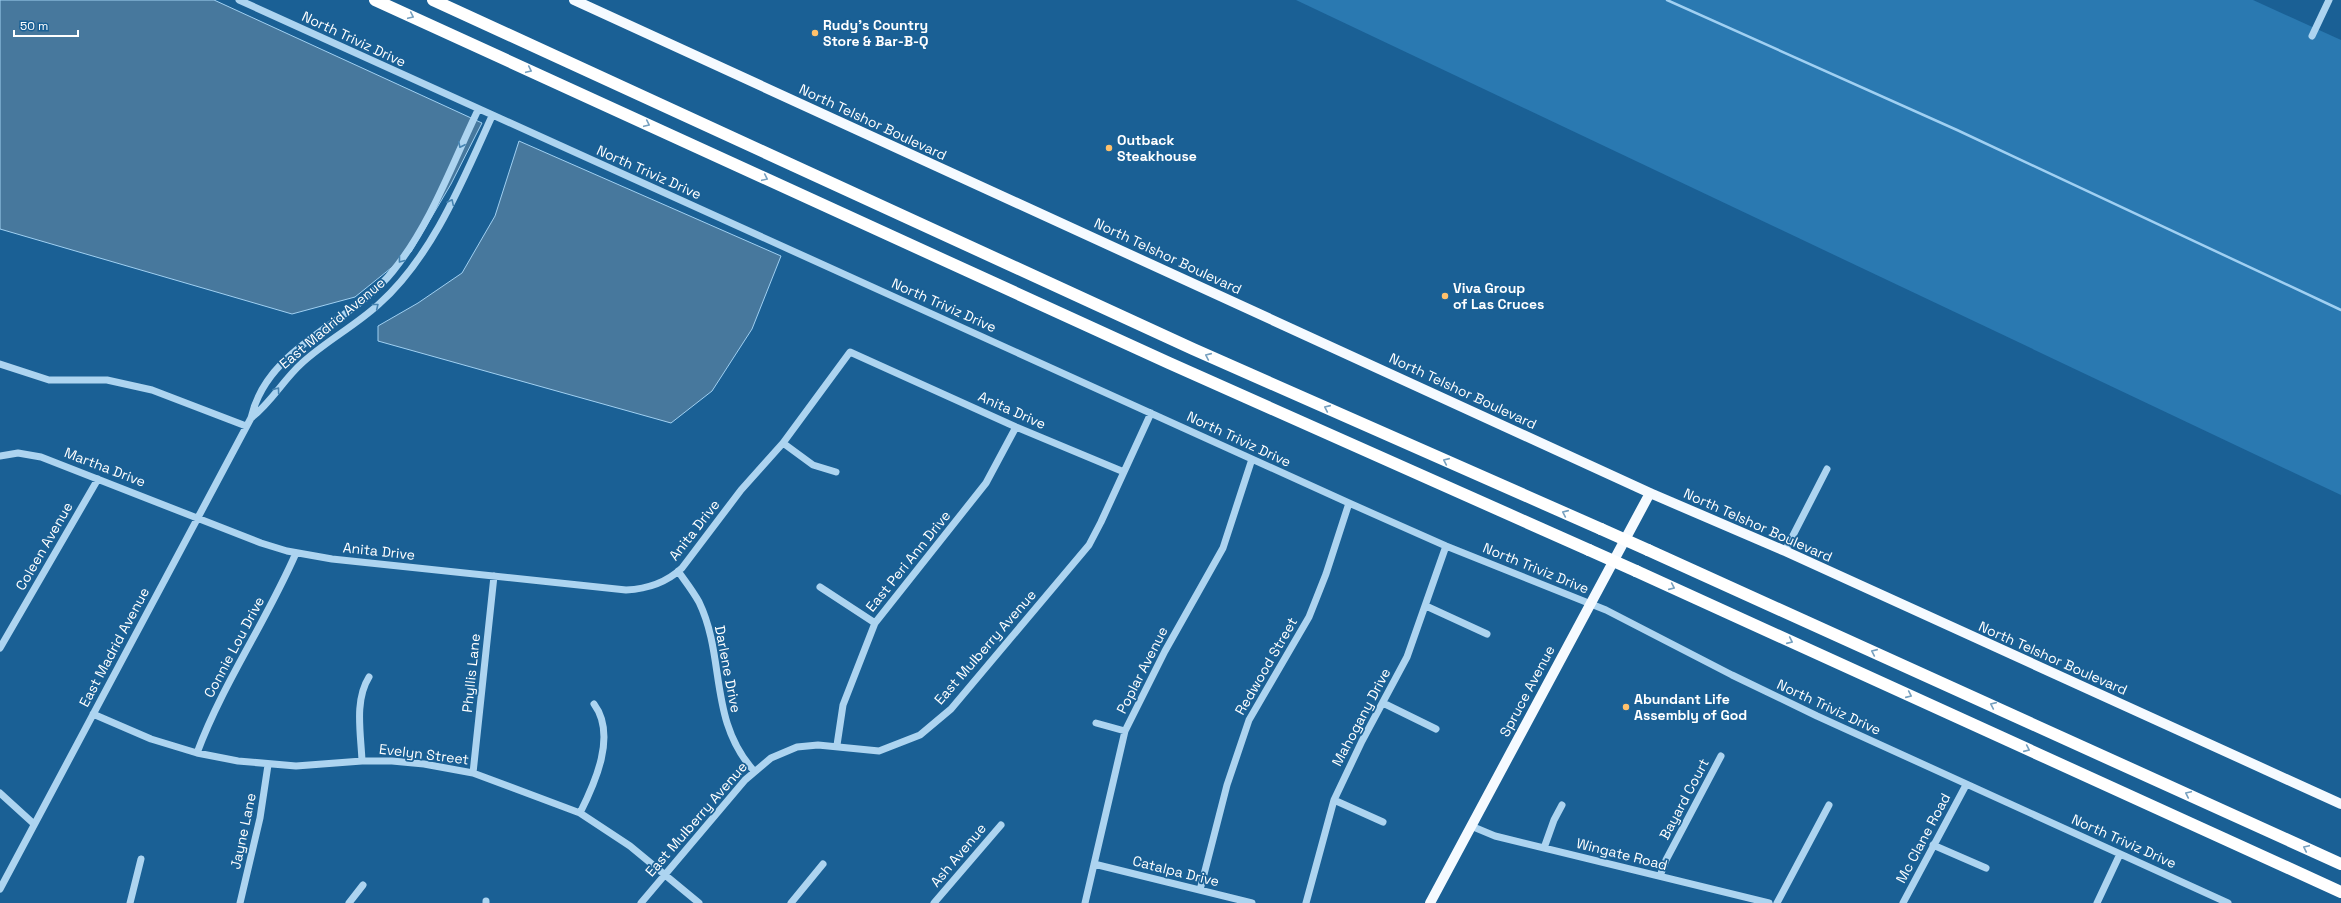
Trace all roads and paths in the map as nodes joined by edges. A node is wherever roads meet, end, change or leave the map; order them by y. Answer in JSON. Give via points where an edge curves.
{"nodes":[{"id":1,"x":238,"y":0,"type":"edge"},
{"id":2,"x":375,"y":0,"type":"edge"},
{"id":3,"x":433,"y":0,"type":"edge"},
{"id":4,"x":574,"y":0,"type":"edge"},
{"id":5,"x":2329,"y":0,"type":"edge"},
{"id":6,"x":2312,"y":36,"type":"dead end"},
{"id":7,"x":478,"y":110,"type":"junction"},
{"id":8,"x":492,"y":116,"type":"junction"},
{"id":9,"x":0,"y":364,"type":"edge"},
{"id":10,"x":1151,"y":413,"type":"junction"},
{"id":11,"x":251,"y":418,"type":"junction"},
{"id":12,"x":246,"y":426,"type":"junction"},
{"id":13,"x":1016,"y":427,"type":"junction"},
{"id":14,"x":783,"y":443,"type":"junction"},
{"id":15,"x":0,"y":456,"type":"edge"},
{"id":16,"x":1252,"y":459,"type":"junction"},
{"id":17,"x":1827,"y":469,"type":"dead end"},
{"id":18,"x":836,"y":472,"type":"dead end"},
{"id":19,"x":1124,"y":472,"type":"junction"},
{"id":20,"x":98,"y":479,"type":"junction"},
{"id":21,"x":1650,"y":493,"type":"junction"},
{"id":22,"x":1348,"y":503,"type":"junction"},
{"id":23,"x":198,"y":518,"type":"junction"},
{"id":24,"x":1446,"y":546,"type":"junction"},
{"id":25,"x":1785,"y":551,"type":"junction"},
{"id":26,"x":296,"y":553,"type":"junction"},
{"id":27,"x":678,"y":571,"type":"junction"},
{"id":28,"x":494,"y":576,"type":"junction"},
{"id":29,"x":820,"y":587,"type":"dead end"},
{"id":30,"x":1589,"y":604,"type":"junction"},
{"id":31,"x":1426,"y":606,"type":"junction"},
{"id":32,"x":875,"y":623,"type":"junction"},
{"id":33,"x":1487,"y":634,"type":"dead end"},
{"id":34,"x":0,"y":648,"type":"edge"},
{"id":35,"x":369,"y":677,"type":"dead end"},
{"id":36,"x":1383,"y":703,"type":"junction"},
{"id":37,"x":594,"y":704,"type":"dead end"},
{"id":38,"x":93,"y":714,"type":"junction"},
{"id":39,"x":1096,"y":723,"type":"dead end"},
{"id":40,"x":1436,"y":729,"type":"dead end"},
{"id":41,"x":1126,"y":731,"type":"junction"},
{"id":42,"x":837,"y":745,"type":"junction"},
{"id":43,"x":197,"y":754,"type":"junction"},
{"id":44,"x":1721,"y":756,"type":"dead end"},
{"id":45,"x":362,"y":761,"type":"junction"},
{"id":46,"x":268,"y":764,"type":"junction"},
{"id":47,"x":754,"y":771,"type":"junction"},
{"id":48,"x":473,"y":773,"type":"junction"},
{"id":49,"x":1966,"y":785,"type":"junction"},
{"id":50,"x":0,"y":793,"type":"edge"},
{"id":51,"x":1334,"y":800,"type":"junction"},
{"id":52,"x":2341,"y":804,"type":"edge"},
{"id":53,"x":1562,"y":805,"type":"dead end"},
{"id":54,"x":1829,"y":805,"type":"dead end"},
{"id":55,"x":580,"y":813,"type":"junction"},
{"id":56,"x":1383,"y":822,"type":"dead end"},
{"id":57,"x":34,"y":824,"type":"junction"},
{"id":58,"x":1001,"y":825,"type":"dead end"},
{"id":59,"x":1471,"y":826,"type":"junction"},
{"id":60,"x":1933,"y":845,"type":"junction"},
{"id":61,"x":1544,"y":848,"type":"junction"},
{"id":62,"x":2120,"y":854,"type":"junction"},
{"id":63,"x":141,"y":859,"type":"dead end"},
{"id":64,"x":823,"y":864,"type":"dead end"},
{"id":65,"x":1094,"y":864,"type":"junction"},
{"id":66,"x":2341,"y":864,"type":"edge"},
{"id":67,"x":1986,"y":868,"type":"dead end"},
{"id":68,"x":666,"y":874,"type":"junction"},
{"id":69,"x":1660,"y":876,"type":"junction"},
{"id":70,"x":363,"y":886,"type":"dead end"},
{"id":71,"x":0,"y":889,"type":"edge"},
{"id":72,"x":1200,"y":890,"type":"junction"},
{"id":73,"x":2341,"y":892,"type":"edge"},
{"id":74,"x":130,"y":903,"type":"edge"},
{"id":75,"x":240,"y":903,"type":"edge"},
{"id":76,"x":349,"y":903,"type":"edge"},
{"id":77,"x":642,"y":903,"type":"edge"},
{"id":78,"x":699,"y":903,"type":"edge"},
{"id":79,"x":791,"y":903,"type":"edge"},
{"id":80,"x":934,"y":903,"type":"edge"},
{"id":81,"x":1085,"y":903,"type":"edge"},
{"id":82,"x":1252,"y":903,"type":"edge"},
{"id":83,"x":1306,"y":903,"type":"edge"},
{"id":84,"x":1430,"y":903,"type":"edge"},
{"id":85,"x":1769,"y":903,"type":"edge"},
{"id":86,"x":1777,"y":903,"type":"edge"},
{"id":87,"x":1902,"y":903,"type":"edge"},
{"id":88,"x":2097,"y":903,"type":"edge"},
{"id":89,"x":2228,"y":903,"type":"edge"}],
"edges":[{"from":1,"to":7,"type":"street","name":"North Triviz Drive"},
{"from":2,"to":73,"type":"highway","one_way":true,"bridge":true,"via":[[1169,363],[1636,571]]},
{"from":66,"to":3,"type":"highway","one_way":true,"bridge":true,"via":[[1648,550],[1193,349]]},
{"from":4,"to":21,"type":"main road","name":"North Telshor Boulevard"},
{"from":5,"to":6,"type":"street"},
{"from":7,"to":8,"type":"street","name":"North Triviz Drive"},
{"from":7,"to":11,"type":"street","name":"East Madrid Avenue","one_way":true,"via":[[412,246],[392,272],[365,299],[294,351],[271,377],[254,404]]},
{"from":8,"to":10,"type":"street","name":"North Triviz Drive"},
{"from":11,"to":8,"type":"street","name":"East Madrid Avenue","one_way":true,"via":[[261,410],[283,380],[379,305],[403,280],[423,254],[441,222]]},
{"from":9,"to":12,"type":"street","via":[[48,380],[107,380],[152,390]]},
{"from":10,"to":16,"type":"street","name":"North Triviz Drive"},
{"from":10,"to":19,"type":"street","name":"East Mulberry Avenue"},
{"from":11,"to":12,"type":"street","name":"East Madrid Avenue"},
{"from":12,"to":23,"type":"street","name":"East Madrid Avenue"},
{"from":13,"to":14,"type":"street","name":"Anita Drive","via":[[850,352]]},
{"from":13,"to":19,"type":"street","name":"Anita Drive"},
{"from":13,"to":32,"type":"street","name":"East Peri Ann Drive","via":[[986,483]]},
{"from":14,"to":18,"type":"street","via":[[813,465]]},
{"from":14,"to":27,"type":"street","name":"Anita Drive","via":[[741,490]]},
{"from":15,"to":20,"type":"street","name":"Martha Drive","via":[[18,453],[34,455]]},
{"from":16,"to":22,"type":"street","name":"North Triviz Drive"},
{"from":16,"to":41,"type":"street","name":"Poplar Avenue","via":[[1222,548],[1165,651]]},
{"from":17,"to":25,"type":"street"},
{"from":19,"to":42,"type":"street","name":"East Mulberry Avenue","via":[[1101,522],[1084,551],[952,709],[920,735],[879,751]]},
{"from":20,"to":23,"type":"street","name":"Martha Drive"},
{"from":20,"to":34,"type":"street","name":"Coleen Avenue"},
{"from":21,"to":25,"type":"main road","name":"North Telshor Boulevard"},
{"from":21,"to":30,"type":"main road","name":"Spruce Avenue"},
{"from":22,"to":24,"type":"street","name":"North Triviz Drive"},
{"from":22,"to":72,"type":"street","name":"Redwood Street","via":[[1326,574],[1309,617],[1249,720],[1227,785]]},
{"from":23,"to":26,"type":"street","name":"Anita Drive","via":[[270,546]]},
{"from":23,"to":38,"type":"street","name":"East Madrid Avenue"},
{"from":24,"to":30,"type":"street","name":"North Triviz Drive"},
{"from":24,"to":31,"type":"street","name":"Mahogany Drive"},
{"from":25,"to":52,"type":"main road","name":"North Telshor Boulevard"},
{"from":26,"to":28,"type":"street","name":"Anita Drive"},
{"from":26,"to":43,"type":"street","name":"Connie Lou Drive","via":[[285,579],[211,717]]},
{"from":27,"to":28,"type":"street","name":"Anita Drive","via":[[652,586],[632,590]]},
{"from":27,"to":47,"type":"street","name":"Darlene Drive","via":[[698,602],[707,626],[724,718],[731,738]]},
{"from":28,"to":48,"type":"street","name":"Phyllis Lane"},
{"from":29,"to":32,"type":"street"},
{"from":30,"to":49,"type":"street","name":"North Triviz Drive","via":[[1648,630],[1732,675],[1817,716]]},
{"from":30,"to":59,"type":"main road","name":"Spruce Avenue"},
{"from":31,"to":33,"type":"street"},
{"from":31,"to":36,"type":"street","name":"Mahogany Drive","via":[[1407,657]]},
{"from":32,"to":42,"type":"street","name":"East Peri Ann Drive","via":[[843,705]]},
{"from":35,"to":45,"type":"street","via":[[360,698]]},
{"from":36,"to":40,"type":"street"},
{"from":36,"to":51,"type":"street","name":"Mahogany Drive"},
{"from":37,"to":55,"type":"street","via":[[603,724],[602,748],[596,778]]},
{"from":38,"to":43,"type":"street","name":"Evelyn Street","via":[[140,735]]},
{"from":38,"to":57,"type":"street","name":"East Madrid Avenue"},
{"from":39,"to":41,"type":"street"},
{"from":41,"to":65,"type":"street","name":"Poplar Avenue"},
{"from":42,"to":47,"type":"street","name":"East Mulberry Avenue","via":[[790,749],[771,758]]},
{"from":43,"to":46,"type":"street","name":"Evelyn Street"},
{"from":44,"to":69,"type":"street","name":"Bayard Court"},
{"from":45,"to":46,"type":"street","name":"Evelyn Street","via":[[296,766]]},
{"from":45,"to":48,"type":"street","name":"Evelyn Street","via":[[413,763]]},
{"from":46,"to":75,"type":"street","name":"Jayne Lane","via":[[259,826]]},
{"from":47,"to":68,"type":"street","name":"East Mulberry Avenue"},
{"from":48,"to":55,"type":"street","name":"Evelyn Street"},
{"from":49,"to":60,"type":"street","name":"Mc Clane Road"},
{"from":49,"to":62,"type":"street","name":"North Triviz Drive"},
{"from":50,"to":57,"type":"street"},
{"from":51,"to":56,"type":"street"},
{"from":51,"to":83,"type":"street","name":"Mahogany Drive"},
{"from":53,"to":61,"type":"street"},
{"from":54,"to":86,"type":"street"},
{"from":55,"to":68,"type":"street","name":"Evelyn Street","via":[[622,840]]},
{"from":57,"to":71,"type":"street","name":"East Madrid Avenue"},
{"from":58,"to":80,"type":"street","name":"Ash Avenue"},
{"from":59,"to":61,"type":"street","name":"Wingate Road","via":[[1495,836]]},
{"from":59,"to":84,"type":"main road","name":"Spruce Avenue"},
{"from":60,"to":67,"type":"street"},
{"from":60,"to":87,"type":"street","name":"Mc Clane Road"},
{"from":61,"to":69,"type":"street","name":"Wingate Road"},
{"from":62,"to":88,"type":"street"},
{"from":62,"to":89,"type":"street","name":"North Triviz Drive"},
{"from":63,"to":74,"type":"street"},
{"from":64,"to":79,"type":"street"},
{"from":65,"to":72,"type":"street","name":"Catalpa Drive"},
{"from":65,"to":81,"type":"street","name":"Poplar Avenue"},
{"from":68,"to":77,"type":"street","name":"East Mulberry Avenue"},
{"from":68,"to":78,"type":"street","name":"Evelyn Street"},
{"from":69,"to":85,"type":"street","name":"Wingate Road"},
{"from":70,"to":76,"type":"street"},
{"from":72,"to":82,"type":"street","name":"Catalpa Drive"}]}
